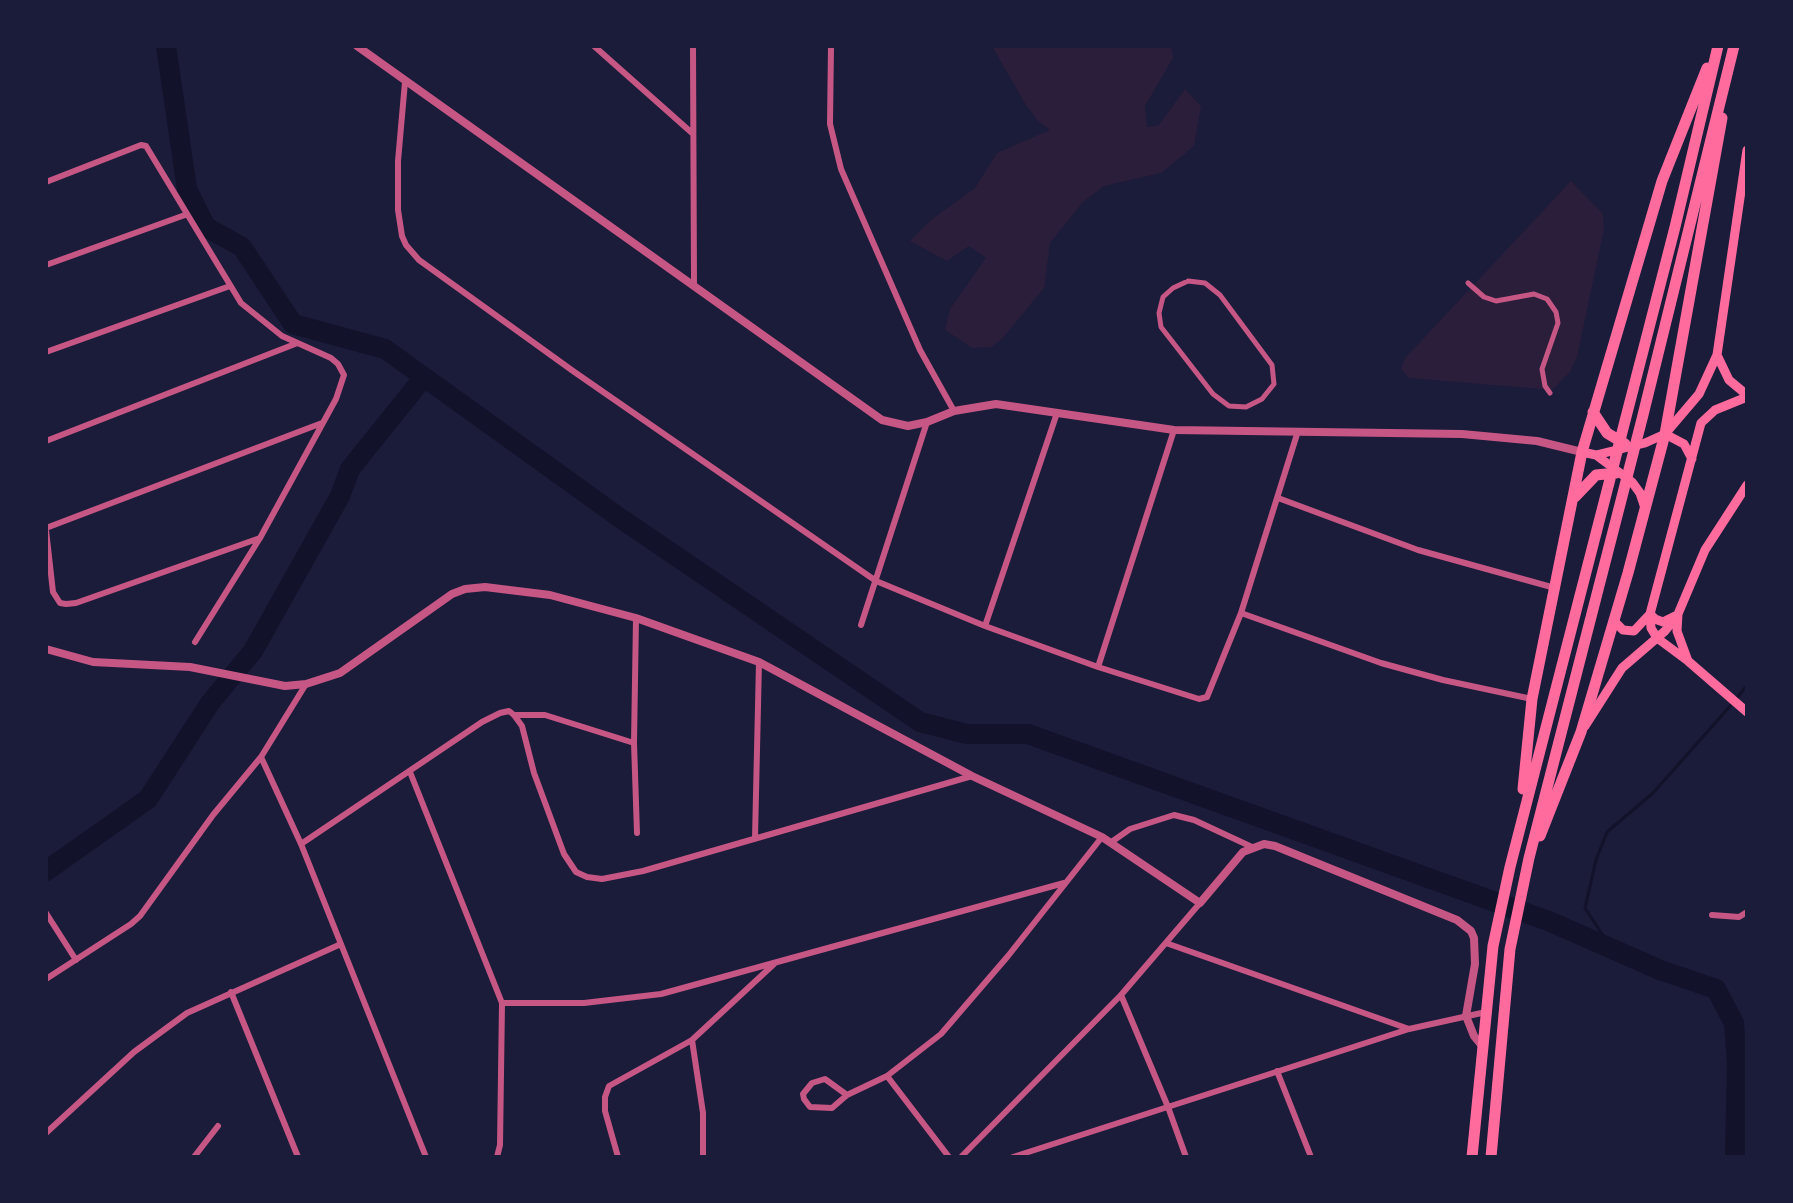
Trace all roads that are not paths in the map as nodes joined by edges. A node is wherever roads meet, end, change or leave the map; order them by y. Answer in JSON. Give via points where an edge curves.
{"nodes":[{"id":1,"x":357,"y":46,"type":"edge"},
{"id":2,"x":594,"y":46,"type":"edge"},
{"id":3,"x":693,"y":46,"type":"edge"},
{"id":4,"x":831,"y":46,"type":"edge"},
{"id":5,"x":1716,"y":46,"type":"edge"},
{"id":6,"x":1734,"y":46,"type":"edge"},
{"id":7,"x":405,"y":82,"type":"junction"},
{"id":8,"x":692,"y":133,"type":"junction"},
{"id":9,"x":1747,"y":150,"type":"edge"},
{"id":10,"x":46,"y":182,"type":"edge"},
{"id":11,"x":185,"y":215,"type":"junction"},
{"id":12,"x":46,"y":265,"type":"edge"},
{"id":13,"x":1468,"y":283,"type":"dead end"},
{"id":14,"x":694,"y":285,"type":"junction"},
{"id":15,"x":230,"y":286,"type":"junction"},
{"id":16,"x":1220,"y":295,"type":"joint"},
{"id":17,"x":295,"y":344,"type":"junction"},
{"id":18,"x":46,"y":352,"type":"edge"},
{"id":19,"x":1717,"y":355,"type":"junction"},
{"id":20,"x":1550,"y":393,"type":"dead end"},
{"id":21,"x":1747,"y":396,"type":"edge"},
{"id":22,"x":954,"y":411,"type":"junction"},
{"id":23,"x":1593,"y":412,"type":"junction"},
{"id":24,"x":1057,"y":413,"type":"junction"},
{"id":25,"x":927,"y":422,"type":"junction"},
{"id":26,"x":322,"y":423,"type":"junction"},
{"id":27,"x":1174,"y":430,"type":"junction"},
{"id":28,"x":1298,"y":431,"type":"junction"},
{"id":29,"x":1665,"y":434,"type":"junction"},
{"id":30,"x":46,"y":441,"type":"edge"},
{"id":31,"x":1630,"y":446,"type":"junction"},
{"id":32,"x":1582,"y":452,"type":"junction"},
{"id":33,"x":1596,"y":455,"type":"junction"},
{"id":34,"x":1692,"y":459,"type":"junction"},
{"id":35,"x":1620,"y":473,"type":"junction"},
{"id":36,"x":1747,"y":485,"type":"edge"},
{"id":37,"x":1278,"y":498,"type":"junction"},
{"id":38,"x":1572,"y":500,"type":"junction"},
{"id":39,"x":1645,"y":508,"type":"junction"},
{"id":40,"x":46,"y":529,"type":"edge"},
{"id":41,"x":260,"y":538,"type":"junction"},
{"id":42,"x":876,"y":581,"type":"junction"},
{"id":43,"x":1555,"y":588,"type":"junction"},
{"id":44,"x":1241,"y":613,"type":"junction"},
{"id":45,"x":1650,"y":614,"type":"junction"},
{"id":46,"x":1678,"y":614,"type":"junction"},
{"id":47,"x":636,"y":618,"type":"junction"},
{"id":48,"x":1614,"y":621,"type":"junction"},
{"id":49,"x":861,"y":625,"type":"dead end"},
{"id":50,"x":985,"y":626,"type":"junction"},
{"id":51,"x":1657,"y":638,"type":"junction"},
{"id":52,"x":195,"y":642,"type":"dead end"},
{"id":53,"x":46,"y":649,"type":"edge"},
{"id":54,"x":1688,"y":661,"type":"junction"},
{"id":55,"x":759,"y":662,"type":"junction"},
{"id":56,"x":1098,"y":667,"type":"junction"},
{"id":57,"x":306,"y":684,"type":"junction"},
{"id":58,"x":1532,"y":699,"type":"junction"},
{"id":59,"x":1746,"y":712,"type":"edge"},
{"id":60,"x":514,"y":715,"type":"junction"},
{"id":61,"x":1581,"y":732,"type":"junction"},
{"id":62,"x":634,"y":743,"type":"junction"},
{"id":63,"x":261,"y":757,"type":"junction"},
{"id":64,"x":410,"y":772,"type":"junction"},
{"id":65,"x":972,"y":776,"type":"junction"},
{"id":66,"x":1521,"y":818,"type":"junction"},
{"id":67,"x":637,"y":833,"type":"dead end"},
{"id":68,"x":1102,"y":837,"type":"junction"},
{"id":69,"x":755,"y":838,"type":"junction"},
{"id":70,"x":1110,"y":843,"type":"junction"},
{"id":71,"x":301,"y":844,"type":"junction"},
{"id":72,"x":1252,"y":847,"type":"junction"},
{"id":73,"x":1529,"y":858,"type":"junction"},
{"id":74,"x":1064,"y":883,"type":"junction"},
{"id":75,"x":1200,"y":903,"type":"junction"},
{"id":76,"x":1747,"y":912,"type":"edge"},
{"id":77,"x":46,"y":913,"type":"edge"},
{"id":78,"x":1712,"y":915,"type":"dead end"},
{"id":79,"x":1166,"y":943,"type":"junction"},
{"id":80,"x":341,"y":944,"type":"junction"},
{"id":81,"x":76,"y":960,"type":"junction"},
{"id":82,"x":776,"y":963,"type":"junction"},
{"id":83,"x":46,"y":979,"type":"edge"},
{"id":84,"x":231,"y":992,"type":"junction"},
{"id":85,"x":1121,"y":995,"type":"junction"},
{"id":86,"x":502,"y":1003,"type":"junction"},
{"id":87,"x":1486,"y":1012,"type":"junction"},
{"id":88,"x":1466,"y":1016,"type":"junction"},
{"id":89,"x":1409,"y":1029,"type":"junction"},
{"id":90,"x":692,"y":1040,"type":"junction"},
{"id":91,"x":1483,"y":1047,"type":"junction"},
{"id":92,"x":1277,"y":1071,"type":"junction"},
{"id":93,"x":887,"y":1076,"type":"junction"},
{"id":94,"x":847,"y":1095,"type":"junction"},
{"id":95,"x":1168,"y":1107,"type":"junction"},
{"id":96,"x":218,"y":1126,"type":"dead end"},
{"id":97,"x":46,"y":1133,"type":"edge"},
{"id":98,"x":194,"y":1157,"type":"edge"},
{"id":99,"x":298,"y":1157,"type":"edge"},
{"id":100,"x":426,"y":1157,"type":"edge"},
{"id":101,"x":497,"y":1157,"type":"edge"},
{"id":102,"x":618,"y":1157,"type":"edge"},
{"id":103,"x":703,"y":1157,"type":"edge"},
{"id":104,"x":949,"y":1157,"type":"edge"},
{"id":105,"x":961,"y":1157,"type":"edge"},
{"id":106,"x":1013,"y":1157,"type":"edge"},
{"id":107,"x":1186,"y":1157,"type":"edge"},
{"id":108,"x":1311,"y":1157,"type":"edge"},
{"id":109,"x":1472,"y":1157,"type":"edge"},
{"id":110,"x":1491,"y":1157,"type":"edge"}],
"edges":[{"from":1,"to":7,"type":"street"},
{"from":2,"to":8,"type":"street"},
{"from":3,"to":8,"type":"street"},
{"from":4,"to":22,"type":"street","via":[[830,124],[841,169],[920,350]]},
{"from":5,"to":23,"type":"highway","via":[[1662,181]]},
{"from":5,"to":66,"type":"highway"},
{"from":6,"to":29,"type":"highway"},
{"from":6,"to":73,"type":"highway"},
{"from":7,"to":14,"type":"street"},
{"from":7,"to":42,"type":"street","via":[[398,210],[402,236],[412,253]]},
{"from":8,"to":14,"type":"street"},
{"from":9,"to":19,"type":"main road"},
{"from":10,"to":11,"type":"street","via":[[144,145]]},
{"from":11,"to":12,"type":"street"},
{"from":11,"to":15,"type":"street"},
{"from":13,"to":20,"type":"street","via":[[1496,301],[1534,294],[1547,299],[1558,323],[1542,369]]},
{"from":14,"to":25,"type":"street","via":[[882,420],[908,426]]},
{"from":15,"to":17,"type":"street","via":[[254,316]]},
{"from":15,"to":18,"type":"street"},
{"from":16,"to":16,"type":"street","via":[[1272,365],[1274,384],[1246,407],[1229,406],[1213,394],[1161,327],[1163,297],[1173,288],[1188,281],[1205,283]]},
{"from":17,"to":26,"type":"street","via":[[331,358],[342,370],[344,382]]},
{"from":17,"to":30,"type":"street"},
{"from":19,"to":21,"type":"main road","via":[[1729,380]]},
{"from":19,"to":29,"type":"main road","via":[[1699,394]]},
{"from":21,"to":34,"type":"main road","via":[[1708,414]]},
{"from":22,"to":24,"type":"street","via":[[996,404]]},
{"from":22,"to":25,"type":"street"},
{"from":23,"to":31,"type":"highway","via":[[1607,433]]},
{"from":23,"to":32,"type":"highway"},
{"from":24,"to":27,"type":"street"},
{"from":24,"to":50,"type":"street"},
{"from":25,"to":42,"type":"street"},
{"from":26,"to":40,"type":"street"},
{"from":26,"to":41,"type":"street"},
{"from":27,"to":28,"type":"street"},
{"from":27,"to":56,"type":"street"},
{"from":28,"to":32,"type":"street","via":[[1462,434],[1537,441]]},
{"from":28,"to":37,"type":"street"},
{"from":29,"to":31,"type":"main road"},
{"from":29,"to":34,"type":"main road","via":[[1684,444]]},
{"from":29,"to":39,"type":"highway"},
{"from":31,"to":33,"type":"main road"},
{"from":32,"to":33,"type":"main road"},
{"from":32,"to":38,"type":"highway"},
{"from":33,"to":35,"type":"main road"},
{"from":34,"to":45,"type":"main road"},
{"from":35,"to":38,"type":"highway","via":[[1596,475]]},
{"from":35,"to":39,"type":"main road","via":[[1636,487]]},
{"from":36,"to":46,"type":"main road","via":[[1710,541]]},
{"from":37,"to":43,"type":"street","via":[[1418,550]]},
{"from":37,"to":44,"type":"street"},
{"from":38,"to":43,"type":"highway"},
{"from":39,"to":48,"type":"highway"},
{"from":40,"to":41,"type":"street","via":[[53,592],[66,604]]},
{"from":41,"to":52,"type":"street"},
{"from":42,"to":49,"type":"street"},
{"from":42,"to":50,"type":"street"},
{"from":43,"to":58,"type":"highway"},
{"from":44,"to":56,"type":"street","via":[[1210,693],[1199,699]]},
{"from":44,"to":58,"type":"street","via":[[1408,671]]},
{"from":45,"to":46,"type":"main road","via":[[1663,622]]},
{"from":45,"to":48,"type":"main road","via":[[1634,631],[1623,630]]},
{"from":45,"to":51,"type":"main road"},
{"from":46,"to":51,"type":"main road"},
{"from":46,"to":54,"type":"main road","via":[[1677,631]]},
{"from":47,"to":55,"type":"street"},
{"from":47,"to":57,"type":"street","via":[[550,595],[465,589],[340,673]]},
{"from":47,"to":62,"type":"street"},
{"from":48,"to":61,"type":"highway"},
{"from":50,"to":56,"type":"street"},
{"from":51,"to":54,"type":"main road"},
{"from":51,"to":61,"type":"main road","via":[[1622,668]]},
{"from":53,"to":57,"type":"street","via":[[93,662],[190,667],[285,686]]},
{"from":54,"to":59,"type":"main road"},
{"from":55,"to":65,"type":"street"},
{"from":55,"to":69,"type":"street"},
{"from":57,"to":63,"type":"street"},
{"from":58,"to":66,"type":"highway"},
{"from":60,"to":62,"type":"street","via":[[545,715]]},
{"from":60,"to":64,"type":"street","via":[[509,711],[482,722]]},
{"from":60,"to":69,"type":"street","via":[[564,854],[576,872],[602,879]]},
{"from":61,"to":73,"type":"highway"},
{"from":62,"to":67,"type":"street"},
{"from":63,"to":71,"type":"street"},
{"from":63,"to":81,"type":"street","via":[[140,916]]},
{"from":64,"to":71,"type":"street"},
{"from":64,"to":86,"type":"street"},
{"from":65,"to":68,"type":"street"},
{"from":65,"to":69,"type":"street"},
{"from":66,"to":87,"type":"highway","via":[[1493,946]]},
{"from":68,"to":70,"type":"street"},
{"from":68,"to":74,"type":"street"},
{"from":70,"to":72,"type":"street","via":[[1130,829],[1174,815]]},
{"from":70,"to":75,"type":"street"},
{"from":71,"to":80,"type":"street"},
{"from":72,"to":75,"type":"street"},
{"from":72,"to":88,"type":"street","via":[[1275,846],[1466,926],[1474,938],[1475,964]]},
{"from":73,"to":110,"type":"highway","via":[[1510,949]]},
{"from":74,"to":82,"type":"street"},
{"from":74,"to":93,"type":"street","via":[[955,1020]]},
{"from":75,"to":79,"type":"street"},
{"from":76,"to":78,"type":"street","via":[[1739,917]]},
{"from":77,"to":81,"type":"street"},
{"from":79,"to":85,"type":"street"},
{"from":79,"to":89,"type":"street"},
{"from":80,"to":84,"type":"street"},
{"from":80,"to":100,"type":"street"},
{"from":81,"to":83,"type":"street"},
{"from":82,"to":86,"type":"street","via":[[661,994],[584,1003]]},
{"from":82,"to":90,"type":"street"},
{"from":84,"to":97,"type":"street","via":[[160,1032]]},
{"from":84,"to":99,"type":"street"},
{"from":85,"to":95,"type":"street"},
{"from":85,"to":105,"type":"street"},
{"from":86,"to":101,"type":"street"},
{"from":87,"to":88,"type":"street"},
{"from":87,"to":91,"type":"highway"},
{"from":88,"to":89,"type":"street"},
{"from":88,"to":91,"type":"street"},
{"from":89,"to":92,"type":"street"},
{"from":90,"to":102,"type":"street","via":[[609,1086],[605,1111]]},
{"from":90,"to":103,"type":"street","via":[[703,1113]]},
{"from":91,"to":109,"type":"highway"},
{"from":92,"to":95,"type":"street"},
{"from":92,"to":108,"type":"street"},
{"from":93,"to":94,"type":"street"},
{"from":93,"to":104,"type":"street"},
{"from":94,"to":94,"type":"street","via":[[823,1110],[806,1104],[803,1094],[812,1083],[825,1079]]},
{"from":95,"to":106,"type":"street"},
{"from":95,"to":107,"type":"street"},
{"from":96,"to":98,"type":"street"}]}
